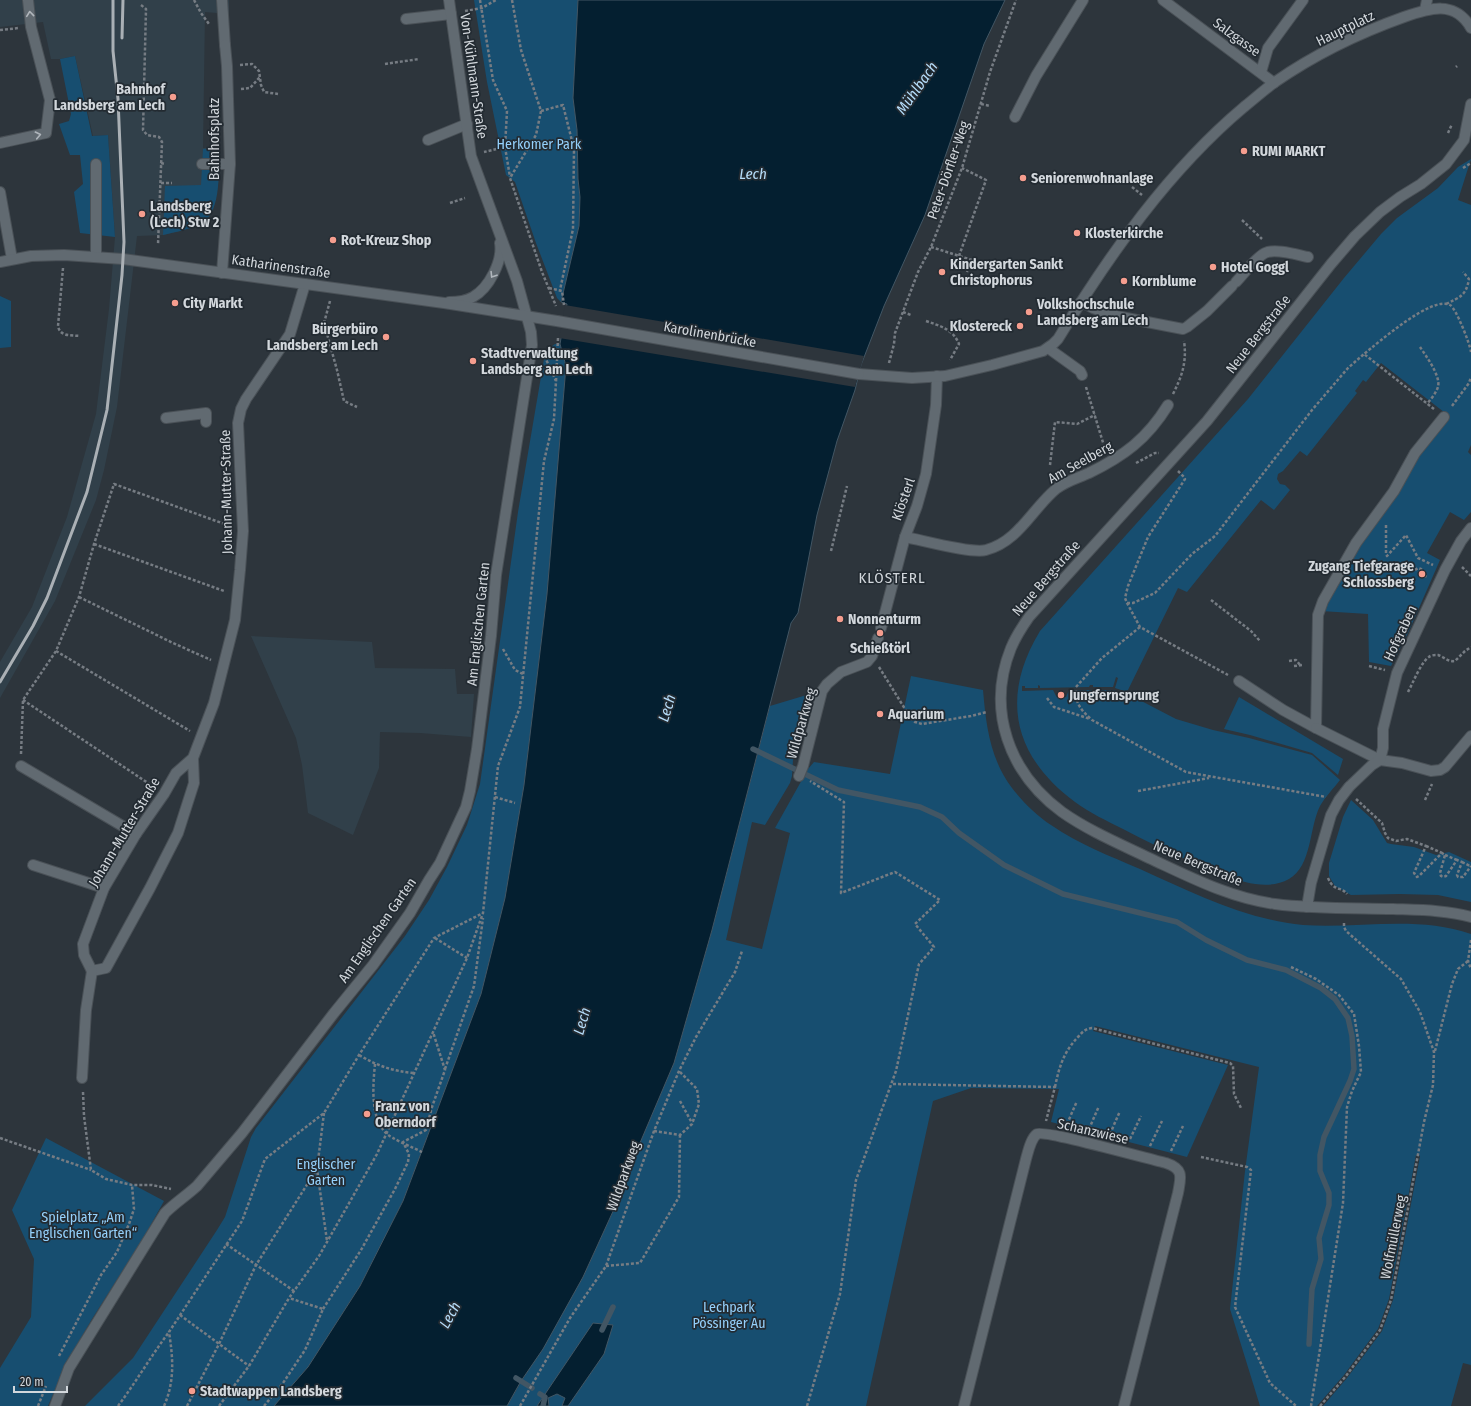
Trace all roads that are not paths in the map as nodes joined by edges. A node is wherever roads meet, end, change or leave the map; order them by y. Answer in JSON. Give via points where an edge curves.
{"nodes":[{"id":1,"x":28,"y":0,"type":"edge"},
{"id":2,"x":449,"y":0,"type":"edge"},
{"id":3,"x":1083,"y":0,"type":"edge"},
{"id":4,"x":1163,"y":0,"type":"edge"},
{"id":5,"x":1303,"y":0,"type":"edge"},
{"id":6,"x":1427,"y":0,"type":"edge"},
{"id":7,"x":220,"y":1,"type":"edge"},
{"id":8,"x":1424,"y":10,"type":"junction"},
{"id":9,"x":451,"y":14,"type":"junction"},
{"id":10,"x":406,"y":19,"type":"dead end"},
{"id":11,"x":1471,"y":28,"type":"edge"},
{"id":12,"x":1261,"y":72,"type":"junction"},
{"id":13,"x":1274,"y":83,"type":"junction"},
{"id":14,"x":1471,"y":104,"type":"edge"},
{"id":15,"x":1014,"y":117,"type":"dead end"},
{"id":16,"x":467,"y":124,"type":"junction"},
{"id":17,"x":428,"y":140,"type":"dead end"},
{"id":18,"x":1468,"y":142,"type":"edge"},
{"id":19,"x":0,"y":143,"type":"edge"},
{"id":20,"x":96,"y":164,"type":"dead end"},
{"id":21,"x":202,"y":164,"type":"dead end"},
{"id":22,"x":230,"y":164,"type":"junction"},
{"id":23,"x":0,"y":192,"type":"edge"},
{"id":24,"x":496,"y":224,"type":"junction"},
{"id":25,"x":96,"y":256,"type":"junction"},
{"id":26,"x":1308,"y":257,"type":"dead end"},
{"id":27,"x":12,"y":259,"type":"junction"},
{"id":28,"x":0,"y":262,"type":"edge"},
{"id":29,"x":222,"y":273,"type":"junction"},
{"id":30,"x":305,"y":284,"type":"junction"},
{"id":31,"x":1081,"y":302,"type":"junction"},
{"id":32,"x":444,"y":303,"type":"junction"},
{"id":33,"x":526,"y":315,"type":"junction"},
{"id":34,"x":557,"y":321,"type":"joint"},
{"id":35,"x":1048,"y":348,"type":"junction"},
{"id":36,"x":1082,"y":375,"type":"road end"},
{"id":37,"x":941,"y":376,"type":"junction"},
{"id":38,"x":1168,"y":405,"type":"road end"},
{"id":39,"x":1444,"y":417,"type":"road end"},
{"id":40,"x":166,"y":418,"type":"dead end"},
{"id":41,"x":206,"y":422,"type":"dead end"},
{"id":42,"x":1471,"y":528,"type":"edge"},
{"id":43,"x":905,"y":536,"type":"junction"},
{"id":44,"x":872,"y":656,"type":"joint"},
{"id":45,"x":1239,"y":681,"type":"road end"},
{"id":46,"x":1316,"y":728,"type":"junction"},
{"id":47,"x":1471,"y":736,"type":"edge"},
{"id":48,"x":193,"y":758,"type":"junction"},
{"id":49,"x":1380,"y":760,"type":"junction"},
{"id":50,"x":21,"y":766,"type":"road end"},
{"id":51,"x":801,"y":771,"type":"road end"},
{"id":52,"x":136,"y":834,"type":"junction"},
{"id":53,"x":33,"y":864,"type":"dead end"},
{"id":54,"x":104,"y":888,"type":"junction"},
{"id":55,"x":1307,"y":907,"type":"junction"},
{"id":56,"x":1471,"y":917,"type":"edge"},
{"id":57,"x":92,"y":971,"type":"junction"},
{"id":58,"x":82,"y":1078,"type":"road end"},
{"id":59,"x":56,"y":1406,"type":"edge"},
{"id":60,"x":964,"y":1406,"type":"edge"},
{"id":61,"x":1124,"y":1406,"type":"edge"}],
"edges":[{"from":19,"to":1,"type":"street","one_way":true,"via":[[46,134],[50,100],[31,27]]},
{"from":2,"to":9,"type":"street","name":"Von-Kühlmann-Straße"},
{"from":3,"to":15,"type":"street"},
{"from":4,"to":12,"type":"street","name":"Salzgasse"},
{"from":5,"to":12,"type":"street","via":[[1268,48]]},
{"from":6,"to":8,"type":"street"},
{"from":7,"to":22,"type":"street","name":"Bahnhofsplatz","via":[[227,66]]},
{"from":8,"to":11,"type":"street","name":"Hauptplatz","via":[[1452,7],[1464,17]]},
{"from":8,"to":13,"type":"street","name":"Hauptplatz","via":[[1385,24],[1340,45]]},
{"from":9,"to":10,"type":"street"},
{"from":9,"to":16,"type":"street","name":"Von-Kühlmann-Straße"},
{"from":12,"to":13,"type":"street","name":"Salzgasse"},
{"from":13,"to":31,"type":"street","name":"Hauptplatz","via":[[1195,152],[1152,203]]},
{"from":14,"to":18,"type":"street","name":"Neue Bergstraße"},
{"from":16,"to":17,"type":"street"},
{"from":16,"to":24,"type":"street","name":"Von-Kühlmann-Straße","via":[[471,156]]},
{"from":18,"to":55,"type":"street","name":"Neue Bergstraße","via":[[1437,172],[1380,212],[1355,236],[1207,421],[1029,616],[1018,633],[1001,683],[1002,720],[1012,753],[1037,791],[1062,812],[1103,836],[1199,881],[1238,896],[1274,904]]},
{"from":20,"to":25,"type":"street"},
{"from":21,"to":22,"type":"street"},
{"from":22,"to":29,"type":"street","name":"Bahnhofsplatz"},
{"from":23,"to":27,"type":"street"},
{"from":24,"to":32,"type":"street","name":"Von-Kühlmann-Straße","one_way":true,"via":[[501,246],[497,268],[474,297]]},
{"from":24,"to":33,"type":"street","name":"Von-Kühlmann-Straße"},
{"from":25,"to":27,"type":"street","name":"Katharinenstraße","via":[[31,256]]},
{"from":25,"to":29,"type":"street","name":"Katharinenstraße"},
{"from":26,"to":31,"type":"street","via":[[1266,252],[1207,311],[1183,329],[1116,316]]},
{"from":27,"to":28,"type":"street","name":"Katharinenstraße"},
{"from":29,"to":30,"type":"street","name":"Katharinenstraße"},
{"from":30,"to":32,"type":"street","name":"Katharinenstraße"},
{"from":30,"to":48,"type":"street","name":"Johann-Mutter-Straße","via":[[290,334],[241,409],[238,423],[243,531],[234,620],[214,703]]},
{"from":31,"to":35,"type":"street","name":"Hauptplatz","via":[[1058,339]]},
{"from":32,"to":33,"type":"street","name":"Katharinenstraße"},
{"from":33,"to":34,"type":"street","name":"Katharinenstraße"},
{"from":33,"to":59,"type":"street","name":"Am Englischen Garten","via":[[532,345],[496,575],[491,636],[470,791],[460,823],[410,913],[373,965],[242,1133],[189,1193],[164,1213],[69,1368]]},
{"from":34,"to":37,"type":"street","name":"Karolinenbrücke","bridge":true,"via":[[858,374],[912,378]]},
{"from":35,"to":36,"type":"street"},
{"from":35,"to":37,"type":"street","name":"Karolinenbrücke","via":[[992,365]]},
{"from":37,"to":43,"type":"street","name":"Klösterl","via":[[926,474]]},
{"from":38,"to":43,"type":"street","name":"Am Seelberg","via":[[1144,437],[1117,458],[1061,485],[1011,538],[1002,544],[983,551]]},
{"from":39,"to":46,"type":"street","via":[[1415,453],[1394,491],[1356,543],[1320,608]]},
{"from":40,"to":41,"type":"street","via":[[206,413]]},
{"from":42,"to":49,"type":"street","name":"Hofgraben","via":[[1445,570],[1397,673],[1383,729]]},
{"from":43,"to":44,"type":"street","name":"Klösterl"},
{"from":44,"to":51,"type":"street","name":"Wildparkweg","via":[[863,665],[841,672],[822,690]]},
{"from":45,"to":46,"type":"street"},
{"from":46,"to":49,"type":"street"},
{"from":47,"to":49,"type":"street","via":[[1451,762],[1440,770],[1432,771]]},
{"from":48,"to":52,"type":"street","name":"Johann-Mutter-Straße","via":[[176,773]]},
{"from":48,"to":57,"type":"street","name":"Johann-Mutter-Straße","via":[[194,783],[178,833],[106,968]]},
{"from":49,"to":55,"type":"street","via":[[1349,788],[1331,815]]},
{"from":50,"to":52,"type":"street"},
{"from":52,"to":54,"type":"street","name":"Johann-Mutter-Straße"},
{"from":53,"to":54,"type":"street"},
{"from":54,"to":57,"type":"street","name":"Johann-Mutter-Straße","via":[[83,944],[84,955]]},
{"from":55,"to":56,"type":"street","name":"Neue Bergstraße","via":[[1426,910]]},
{"from":57,"to":58,"type":"street","via":[[86,1010]]},
{"from":60,"to":61,"type":"street","name":"Schanzwiese","via":[[1026,1159],[1038,1134],[1062,1137],[1145,1157],[1176,1167],[1179,1171],[1180,1180]]}]}
